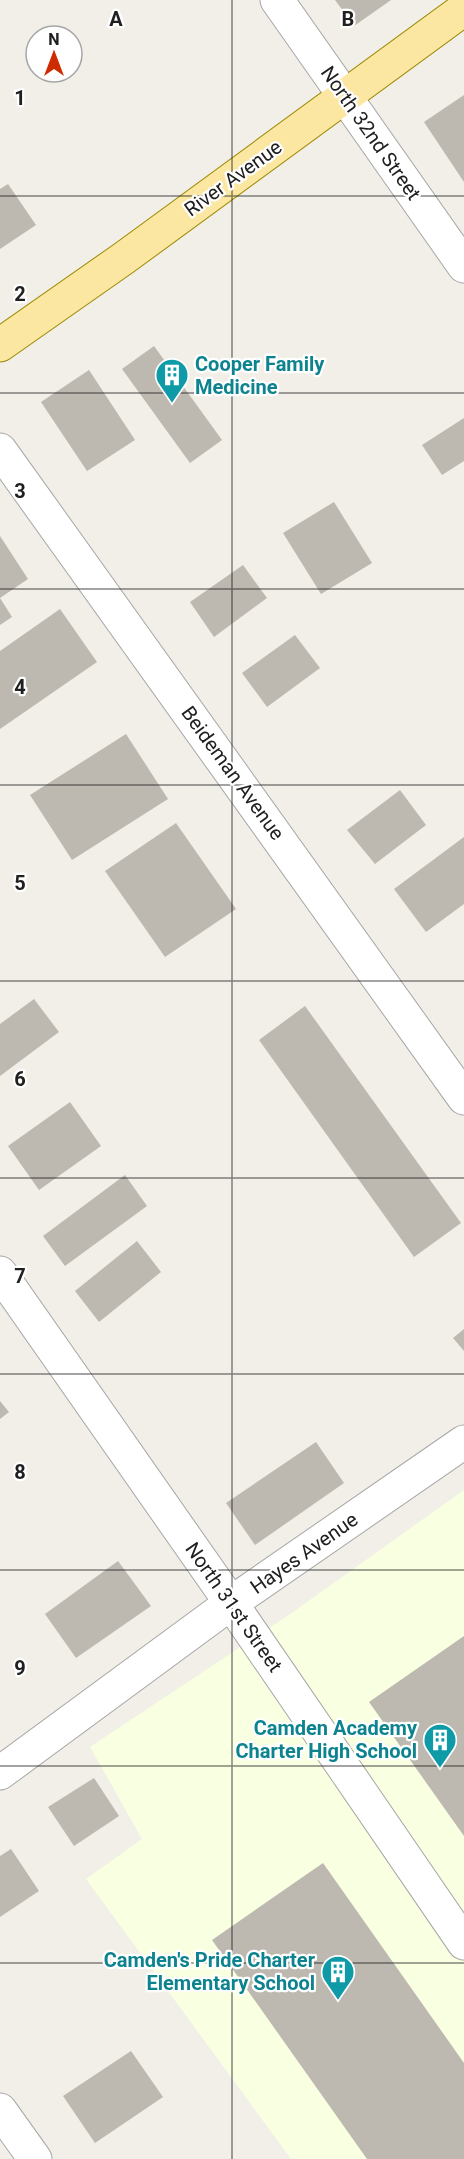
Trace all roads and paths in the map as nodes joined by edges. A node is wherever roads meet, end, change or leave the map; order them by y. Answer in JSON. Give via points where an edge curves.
{"nodes":[{"id":1,"x":277,"y":0,"type":"edge"},
{"id":2,"x":464,"y":9,"type":"edge"},
{"id":3,"x":345,"y":96,"type":"junction"},
{"id":4,"x":464,"y":266,"type":"edge"},
{"id":5,"x":0,"y":345,"type":"edge"},
{"id":6,"x":0,"y":450,"type":"edge"},
{"id":7,"x":464,"y":1098,"type":"edge"},
{"id":8,"x":0,"y":1274,"type":"edge"},
{"id":9,"x":464,"y":1442,"type":"edge"},
{"id":10,"x":231,"y":1603,"type":"junction"},
{"id":11,"x":0,"y":1773,"type":"edge"},
{"id":12,"x":464,"y":1944,"type":"edge"},
{"id":13,"x":0,"y":2109,"type":"edge"},
{"id":14,"x":35,"y":2159,"type":"edge"}],
"edges":[{"from":1,"to":3,"type":"street","name":"North 32nd Street"},
{"from":2,"to":3,"type":"main road","name":"River Avenue"},
{"from":3,"to":4,"type":"street","name":"North 32nd Street"},
{"from":3,"to":5,"type":"main road","name":"River Avenue"},
{"from":6,"to":7,"type":"street","name":"Beideman Avenue"},
{"from":8,"to":10,"type":"street","name":"North 31st Street"},
{"from":9,"to":10,"type":"street","name":"Hayes Avenue"},
{"from":10,"to":11,"type":"street","name":"Hayes Avenue"},
{"from":10,"to":12,"type":"street","name":"North 31st Street"},
{"from":13,"to":14,"type":"street"}]}
